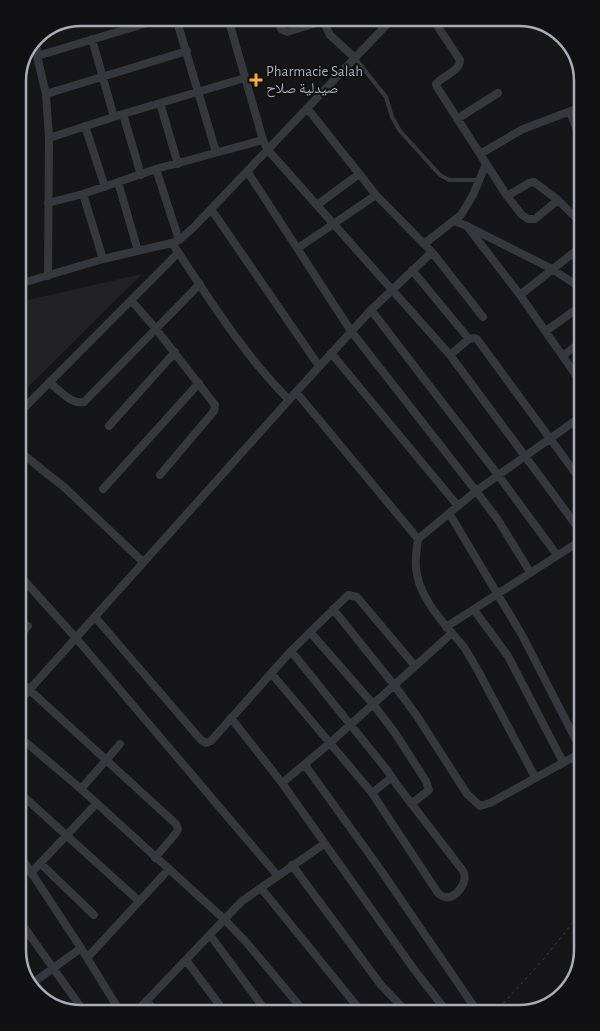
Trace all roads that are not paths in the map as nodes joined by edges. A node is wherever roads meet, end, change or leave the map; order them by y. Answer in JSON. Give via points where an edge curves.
{"nodes":[{"id":1,"x":138,"y":26,"type":"edge"},
{"id":2,"x":179,"y":26,"type":"edge"},
{"id":3,"x":230,"y":26,"type":"edge"},
{"id":4,"x":280,"y":26,"type":"edge"},
{"id":5,"x":305,"y":26,"type":"edge"},
{"id":6,"x":326,"y":26,"type":"edge"},
{"id":7,"x":385,"y":26,"type":"edge"},
{"id":8,"x":437,"y":26,"type":"edge"},
{"id":9,"x":131,"y":28,"type":"joint"},
{"id":10,"x":92,"y":39,"type":"junction"},
{"id":11,"x":37,"y":49,"type":"edge"},
{"id":12,"x":187,"y":51,"type":"junction"},
{"id":13,"x":37,"y":56,"type":"junction"},
{"id":14,"x":355,"y":58,"type":"junction"},
{"id":15,"x":103,"y":78,"type":"junction"},
{"id":16,"x":245,"y":78,"type":"junction"},
{"id":17,"x":199,"y":92,"type":"junction"},
{"id":18,"x":498,"y":93,"type":"dead end"},
{"id":19,"x":46,"y":94,"type":"junction"},
{"id":20,"x":160,"y":103,"type":"junction"},
{"id":21,"x":306,"y":108,"type":"junction"},
{"id":22,"x":573,"y":111,"type":"edge"},
{"id":23,"x":123,"y":114,"type":"junction"},
{"id":24,"x":114,"y":117,"type":"junction"},
{"id":25,"x":457,"y":119,"type":"junction"},
{"id":26,"x":84,"y":126,"type":"junction"},
{"id":27,"x":50,"y":138,"type":"junction"},
{"id":28,"x":263,"y":140,"type":"junction"},
{"id":29,"x":267,"y":149,"type":"junction"},
{"id":30,"x":216,"y":152,"type":"junction"},
{"id":31,"x":480,"y":154,"type":"junction"},
{"id":32,"x":178,"y":164,"type":"junction"},
{"id":33,"x":486,"y":164,"type":"junction"},
{"id":34,"x":156,"y":169,"type":"junction"},
{"id":35,"x":247,"y":171,"type":"junction"},
{"id":36,"x":359,"y":174,"type":"junction"},
{"id":37,"x":141,"y":175,"type":"junction"},
{"id":38,"x":480,"y":180,"type":"junction"},
{"id":39,"x":118,"y":182,"type":"junction"},
{"id":40,"x":105,"y":187,"type":"junction"},
{"id":41,"x":83,"y":194,"type":"junction"},
{"id":42,"x":376,"y":195,"type":"junction"},
{"id":43,"x":507,"y":196,"type":"junction"},
{"id":44,"x":558,"y":200,"type":"junction"},
{"id":45,"x":48,"y":204,"type":"junction"},
{"id":46,"x":317,"y":205,"type":"junction"},
{"id":47,"x":212,"y":209,"type":"junction"},
{"id":48,"x":574,"y":216,"type":"edge"},
{"id":49,"x":454,"y":221,"type":"junction"},
{"id":50,"x":333,"y":223,"type":"junction"},
{"id":51,"x":467,"y":226,"type":"junction"},
{"id":52,"x":176,"y":242,"type":"junction"},
{"id":53,"x":424,"y":244,"type":"junction"},
{"id":54,"x":298,"y":248,"type":"junction"},
{"id":55,"x":138,"y":250,"type":"junction"},
{"id":56,"x":432,"y":252,"type":"junction"},
{"id":57,"x":178,"y":253,"type":"junction"},
{"id":58,"x":574,"y":253,"type":"edge"},
{"id":59,"x":103,"y":259,"type":"junction"},
{"id":60,"x":552,"y":269,"type":"junction"},
{"id":61,"x":412,"y":270,"type":"junction"},
{"id":62,"x":48,"y":276,"type":"junction"},
{"id":63,"x":26,"y":282,"type":"edge"},
{"id":64,"x":574,"y":283,"type":"edge"},
{"id":65,"x":200,"y":284,"type":"junction"},
{"id":66,"x":392,"y":289,"type":"junction"},
{"id":67,"x":520,"y":295,"type":"junction"},
{"id":68,"x":131,"y":300,"type":"junction"},
{"id":69,"x":371,"y":310,"type":"junction"},
{"id":70,"x":574,"y":311,"type":"edge"},
{"id":71,"x":483,"y":317,"type":"dead end"},
{"id":72,"x":156,"y":329,"type":"junction"},
{"id":73,"x":351,"y":331,"type":"junction"},
{"id":74,"x":546,"y":332,"type":"junction"},
{"id":75,"x":469,"y":339,"type":"junction"},
{"id":76,"x":574,"y":347,"type":"edge"},
{"id":77,"x":175,"y":352,"type":"junction"},
{"id":78,"x":331,"y":353,"type":"junction"},
{"id":79,"x":450,"y":355,"type":"junction"},
{"id":80,"x":563,"y":356,"type":"junction"},
{"id":81,"x":320,"y":366,"type":"junction"},
{"id":82,"x":574,"y":372,"type":"edge"},
{"id":83,"x":49,"y":382,"type":"junction"},
{"id":84,"x":199,"y":383,"type":"junction"},
{"id":85,"x":296,"y":392,"type":"junction"},
{"id":86,"x":289,"y":400,"type":"junction"},
{"id":87,"x":26,"y":406,"type":"edge"},
{"id":88,"x":574,"y":421,"type":"edge"},
{"id":89,"x":108,"y":426,"type":"dead end"},
{"id":90,"x":550,"y":438,"type":"junction"},
{"id":91,"x":26,"y":456,"type":"edge"},
{"id":92,"x":524,"y":456,"type":"junction"},
{"id":93,"x":574,"y":471,"type":"edge"},
{"id":94,"x":160,"y":475,"type":"dead end"},
{"id":95,"x":498,"y":475,"type":"junction"},
{"id":96,"x":103,"y":489,"type":"dead end"},
{"id":97,"x":476,"y":491,"type":"junction"},
{"id":98,"x":458,"y":506,"type":"junction"},
{"id":99,"x":449,"y":513,"type":"junction"},
{"id":100,"x":574,"y":520,"type":"edge"},
{"id":101,"x":418,"y":539,"type":"junction"},
{"id":102,"x":574,"y":545,"type":"edge"},
{"id":103,"x":557,"y":555,"type":"junction"},
{"id":104,"x":142,"y":562,"type":"junction"},
{"id":105,"x":530,"y":572,"type":"junction"},
{"id":106,"x":26,"y":583,"type":"edge"},
{"id":107,"x":498,"y":594,"type":"junction"},
{"id":108,"x":333,"y":609,"type":"junction"},
{"id":109,"x":474,"y":610,"type":"junction"},
{"id":110,"x":95,"y":617,"type":"junction"},
{"id":111,"x":28,"y":626,"type":"dead end"},
{"id":112,"x":26,"y":628,"type":"edge"},
{"id":113,"x":449,"y":630,"type":"junction"},
{"id":114,"x":310,"y":632,"type":"junction"},
{"id":115,"x":76,"y":638,"type":"junction"},
{"id":116,"x":291,"y":651,"type":"junction"},
{"id":117,"x":415,"y":666,"type":"junction"},
{"id":118,"x":272,"y":673,"type":"junction"},
{"id":119,"x":394,"y":685,"type":"junction"},
{"id":120,"x":26,"y":686,"type":"edge"},
{"id":121,"x":30,"y":690,"type":"junction"},
{"id":122,"x":26,"y":694,"type":"edge"},
{"id":123,"x":373,"y":704,"type":"junction"},
{"id":124,"x":231,"y":718,"type":"junction"},
{"id":125,"x":351,"y":724,"type":"junction"},
{"id":126,"x":574,"y":736,"type":"edge"},
{"id":127,"x":26,"y":742,"type":"edge"},
{"id":128,"x":330,"y":743,"type":"junction"},
{"id":129,"x":120,"y":744,"type":"dead end"},
{"id":130,"x":574,"y":756,"type":"edge"},
{"id":131,"x":107,"y":760,"type":"junction"},
{"id":132,"x":563,"y":762,"type":"junction"},
{"id":133,"x":305,"y":765,"type":"junction"},
{"id":134,"x":392,"y":777,"type":"junction"},
{"id":135,"x":536,"y":777,"type":"junction"},
{"id":136,"x":282,"y":783,"type":"junction"},
{"id":137,"x":81,"y":789,"type":"junction"},
{"id":138,"x":372,"y":793,"type":"junction"},
{"id":139,"x":26,"y":799,"type":"edge"},
{"id":140,"x":96,"y":804,"type":"junction"},
{"id":141,"x":411,"y":804,"type":"junction"},
{"id":142,"x":66,"y":835,"type":"junction"},
{"id":143,"x":324,"y":844,"type":"junction"},
{"id":144,"x":155,"y":858,"type":"junction"},
{"id":145,"x":40,"y":864,"type":"junction"},
{"id":146,"x":26,"y":865,"type":"edge"},
{"id":147,"x":292,"y":865,"type":"junction"},
{"id":148,"x":168,"y":870,"type":"junction"},
{"id":149,"x":31,"y":874,"type":"junction"},
{"id":150,"x":277,"y":876,"type":"junction"},
{"id":151,"x":260,"y":888,"type":"junction"},
{"id":152,"x":138,"y":902,"type":"junction"},
{"id":153,"x":94,"y":915,"type":"dead end"},
{"id":154,"x":224,"y":919,"type":"junction"},
{"id":155,"x":26,"y":930,"type":"edge"},
{"id":156,"x":210,"y":935,"type":"junction"},
{"id":157,"x":81,"y":948,"type":"junction"},
{"id":158,"x":87,"y":958,"type":"junction"},
{"id":159,"x":186,"y":960,"type":"junction"},
{"id":160,"x":54,"y":968,"type":"junction"},
{"id":161,"x":36,"y":981,"type":"edge"},
{"id":162,"x":146,"y":1001,"type":"junction"},
{"id":163,"x":79,"y":1005,"type":"edge"},
{"id":164,"x":115,"y":1005,"type":"edge"},
{"id":165,"x":142,"y":1005,"type":"edge"},
{"id":166,"x":150,"y":1005,"type":"edge"},
{"id":167,"x":220,"y":1005,"type":"edge"},
{"id":168,"x":262,"y":1005,"type":"edge"},
{"id":169,"x":299,"y":1005,"type":"edge"},
{"id":170,"x":356,"y":1005,"type":"edge"},
{"id":171,"x":400,"y":1005,"type":"edge"},
{"id":172,"x":442,"y":1005,"type":"edge"},
{"id":173,"x":473,"y":1005,"type":"edge"}],
"edges":[{"from":1,"to":9,"type":"street"},
{"from":2,"to":12,"type":"street"},
{"from":3,"to":16,"type":"street"},
{"from":4,"to":5,"type":"street","via":[[287,32]]},
{"from":6,"to":14,"type":"street","via":[[330,35]]},
{"from":7,"to":14,"type":"street"},
{"from":8,"to":25,"type":"street","via":[[460,60],[458,68],[436,84]]},
{"from":9,"to":10,"type":"street"},
{"from":10,"to":13,"type":"street"},
{"from":10,"to":15,"type":"street"},
{"from":11,"to":13,"type":"street"},
{"from":12,"to":15,"type":"street"},
{"from":12,"to":17,"type":"street"},
{"from":13,"to":19,"type":"street"},
{"from":14,"to":21,"type":"street"},
{"from":14,"to":38,"type":"lane","via":[[386,97],[400,132],[440,175],[449,180]]},
{"from":15,"to":19,"type":"street"},
{"from":15,"to":24,"type":"street"},
{"from":16,"to":17,"type":"street"},
{"from":16,"to":28,"type":"street"},
{"from":17,"to":20,"type":"street"},
{"from":17,"to":30,"type":"street"},
{"from":18,"to":25,"type":"street"},
{"from":19,"to":27,"type":"street"},
{"from":20,"to":23,"type":"street"},
{"from":20,"to":32,"type":"street"},
{"from":21,"to":29,"type":"street"},
{"from":21,"to":36,"type":"street"},
{"from":22,"to":31,"type":"street","via":[[523,129]]},
{"from":23,"to":24,"type":"street"},
{"from":23,"to":37,"type":"street"},
{"from":24,"to":26,"type":"street"},
{"from":25,"to":31,"type":"street"},
{"from":26,"to":27,"type":"street"},
{"from":26,"to":40,"type":"street"},
{"from":27,"to":45,"type":"street"},
{"from":28,"to":29,"type":"street"},
{"from":28,"to":30,"type":"street"},
{"from":29,"to":35,"type":"street"},
{"from":29,"to":46,"type":"street"},
{"from":30,"to":32,"type":"street"},
{"from":31,"to":33,"type":"street"},
{"from":32,"to":34,"type":"street"},
{"from":33,"to":38,"type":"street"},
{"from":33,"to":43,"type":"street"},
{"from":34,"to":37,"type":"street"},
{"from":34,"to":52,"type":"street"},
{"from":35,"to":47,"type":"street"},
{"from":35,"to":54,"type":"street"},
{"from":36,"to":42,"type":"street"},
{"from":36,"to":46,"type":"street"},
{"from":37,"to":39,"type":"street"},
{"from":38,"to":49,"type":"street","via":[[468,206]]},
{"from":39,"to":40,"type":"street"},
{"from":39,"to":55,"type":"street"},
{"from":40,"to":41,"type":"street"},
{"from":41,"to":45,"type":"street"},
{"from":41,"to":59,"type":"street"},
{"from":42,"to":50,"type":"street"},
{"from":42,"to":53,"type":"street"},
{"from":43,"to":44,"type":"street","via":[[534,182]]},
{"from":43,"to":44,"type":"street","via":[[528,220]]},
{"from":44,"to":48,"type":"street"},
{"from":45,"to":62,"type":"street"},
{"from":46,"to":50,"type":"street"},
{"from":47,"to":52,"type":"street"},
{"from":47,"to":81,"type":"street"},
{"from":49,"to":51,"type":"street"},
{"from":49,"to":53,"type":"street"},
{"from":50,"to":54,"type":"street"},
{"from":50,"to":66,"type":"street"},
{"from":51,"to":60,"type":"street"},
{"from":51,"to":67,"type":"street"},
{"from":52,"to":55,"type":"street"},
{"from":52,"to":57,"type":"street"},
{"from":53,"to":56,"type":"street"},
{"from":54,"to":73,"type":"street"},
{"from":55,"to":59,"type":"street"},
{"from":56,"to":61,"type":"street"},
{"from":56,"to":71,"type":"street"},
{"from":57,"to":65,"type":"street"},
{"from":57,"to":68,"type":"street"},
{"from":58,"to":60,"type":"street"},
{"from":59,"to":62,"type":"street"},
{"from":60,"to":64,"type":"street"},
{"from":60,"to":67,"type":"street"},
{"from":61,"to":66,"type":"street"},
{"from":61,"to":75,"type":"street"},
{"from":62,"to":63,"type":"street"},
{"from":65,"to":72,"type":"street"},
{"from":65,"to":86,"type":"street","via":[[243,345]]},
{"from":66,"to":69,"type":"street"},
{"from":66,"to":79,"type":"street"},
{"from":67,"to":74,"type":"street"},
{"from":68,"to":72,"type":"street"},
{"from":68,"to":83,"type":"street"},
{"from":69,"to":73,"type":"street"},
{"from":69,"to":95,"type":"street"},
{"from":70,"to":74,"type":"street"},
{"from":72,"to":77,"type":"street"},
{"from":72,"to":83,"type":"street","via":[[84,402],[71,400]]},
{"from":73,"to":78,"type":"street"},
{"from":73,"to":97,"type":"street"},
{"from":74,"to":80,"type":"street"},
{"from":75,"to":79,"type":"street"},
{"from":75,"to":90,"type":"street","via":[[477,339]]},
{"from":76,"to":80,"type":"street"},
{"from":77,"to":84,"type":"street"},
{"from":77,"to":89,"type":"street"},
{"from":78,"to":81,"type":"street"},
{"from":78,"to":98,"type":"street"},
{"from":79,"to":92,"type":"street"},
{"from":80,"to":82,"type":"street"},
{"from":81,"to":85,"type":"street"},
{"from":83,"to":87,"type":"street"},
{"from":84,"to":94,"type":"street","via":[[213,400],[214,410]]},
{"from":84,"to":96,"type":"street"},
{"from":85,"to":86,"type":"street"},
{"from":85,"to":101,"type":"street"},
{"from":86,"to":104,"type":"street"},
{"from":88,"to":90,"type":"street"},
{"from":90,"to":92,"type":"street"},
{"from":90,"to":93,"type":"street"},
{"from":91,"to":104,"type":"street","via":[[64,487]]},
{"from":92,"to":95,"type":"street"},
{"from":92,"to":100,"type":"street"},
{"from":95,"to":97,"type":"street"},
{"from":95,"to":103,"type":"street"},
{"from":97,"to":98,"type":"street"},
{"from":97,"to":105,"type":"street"},
{"from":98,"to":99,"type":"street"},
{"from":99,"to":101,"type":"street"},
{"from":99,"to":107,"type":"street"},
{"from":101,"to":113,"type":"street","via":[[416,568],[421,588]]},
{"from":102,"to":103,"type":"street"},
{"from":103,"to":105,"type":"street"},
{"from":104,"to":110,"type":"street"},
{"from":105,"to":107,"type":"street"},
{"from":106,"to":115,"type":"street"},
{"from":107,"to":109,"type":"street"},
{"from":107,"to":126,"type":"street"},
{"from":108,"to":114,"type":"street"},
{"from":108,"to":117,"type":"street","via":[[348,595],[357,597]]},
{"from":108,"to":119,"type":"street"},
{"from":109,"to":113,"type":"street"},
{"from":109,"to":132,"type":"street","via":[[508,656]]},
{"from":110,"to":115,"type":"street"},
{"from":110,"to":124,"type":"street","via":[[201,740],[211,741]]},
{"from":111,"to":112,"type":"street"},
{"from":113,"to":117,"type":"street"},
{"from":113,"to":135,"type":"street","via":[[464,647]]},
{"from":114,"to":116,"type":"street"},
{"from":114,"to":123,"type":"street"},
{"from":115,"to":121,"type":"street"},
{"from":115,"to":150,"type":"street"},
{"from":116,"to":118,"type":"street"},
{"from":116,"to":125,"type":"street"},
{"from":117,"to":119,"type":"street"},
{"from":118,"to":124,"type":"street"},
{"from":118,"to":128,"type":"street"},
{"from":119,"to":123,"type":"street"},
{"from":119,"to":135,"type":"street","via":[[468,794],[480,806]]},
{"from":120,"to":121,"type":"street"},
{"from":121,"to":122,"type":"street"},
{"from":121,"to":131,"type":"street"},
{"from":123,"to":125,"type":"street"},
{"from":123,"to":141,"type":"street","via":[[404,744],[429,786],[426,794]]},
{"from":124,"to":136,"type":"street"},
{"from":125,"to":128,"type":"street"},
{"from":125,"to":134,"type":"street"},
{"from":127,"to":137,"type":"street"},
{"from":128,"to":133,"type":"street"},
{"from":128,"to":138,"type":"street"},
{"from":129,"to":131,"type":"street"},
{"from":130,"to":132,"type":"street"},
{"from":131,"to":137,"type":"street"},
{"from":131,"to":144,"type":"street","via":[[178,828]]},
{"from":132,"to":135,"type":"street"},
{"from":133,"to":136,"type":"street"},
{"from":133,"to":173,"type":"street"},
{"from":134,"to":138,"type":"street"},
{"from":134,"to":141,"type":"street"},
{"from":136,"to":143,"type":"street"},
{"from":137,"to":140,"type":"street"},
{"from":138,"to":141,"type":"street","via":[[432,886],[444,897],[450,897],[462,887],[464,873]]},
{"from":139,"to":142,"type":"street"},
{"from":140,"to":142,"type":"street"},
{"from":140,"to":144,"type":"street"},
{"from":142,"to":145,"type":"street"},
{"from":142,"to":152,"type":"street"},
{"from":143,"to":147,"type":"street"},
{"from":143,"to":172,"type":"street"},
{"from":144,"to":148,"type":"street"},
{"from":145,"to":149,"type":"street"},
{"from":145,"to":153,"type":"street"},
{"from":146,"to":149,"type":"street"},
{"from":147,"to":150,"type":"street"},
{"from":147,"to":171,"type":"street","via":[[381,985]]},
{"from":148,"to":152,"type":"street"},
{"from":148,"to":154,"type":"street"},
{"from":149,"to":157,"type":"street"},
{"from":150,"to":151,"type":"street"},
{"from":151,"to":154,"type":"street"},
{"from":151,"to":170,"type":"street"},
{"from":152,"to":158,"type":"street"},
{"from":154,"to":156,"type":"street"},
{"from":154,"to":169,"type":"street"},
{"from":155,"to":160,"type":"street"},
{"from":156,"to":159,"type":"street"},
{"from":156,"to":168,"type":"street"},
{"from":157,"to":158,"type":"street"},
{"from":157,"to":160,"type":"street"},
{"from":158,"to":164,"type":"street"},
{"from":159,"to":162,"type":"street"},
{"from":159,"to":167,"type":"street"},
{"from":160,"to":161,"type":"street"},
{"from":160,"to":163,"type":"street"},
{"from":162,"to":165,"type":"street"},
{"from":162,"to":166,"type":"street"}]}
